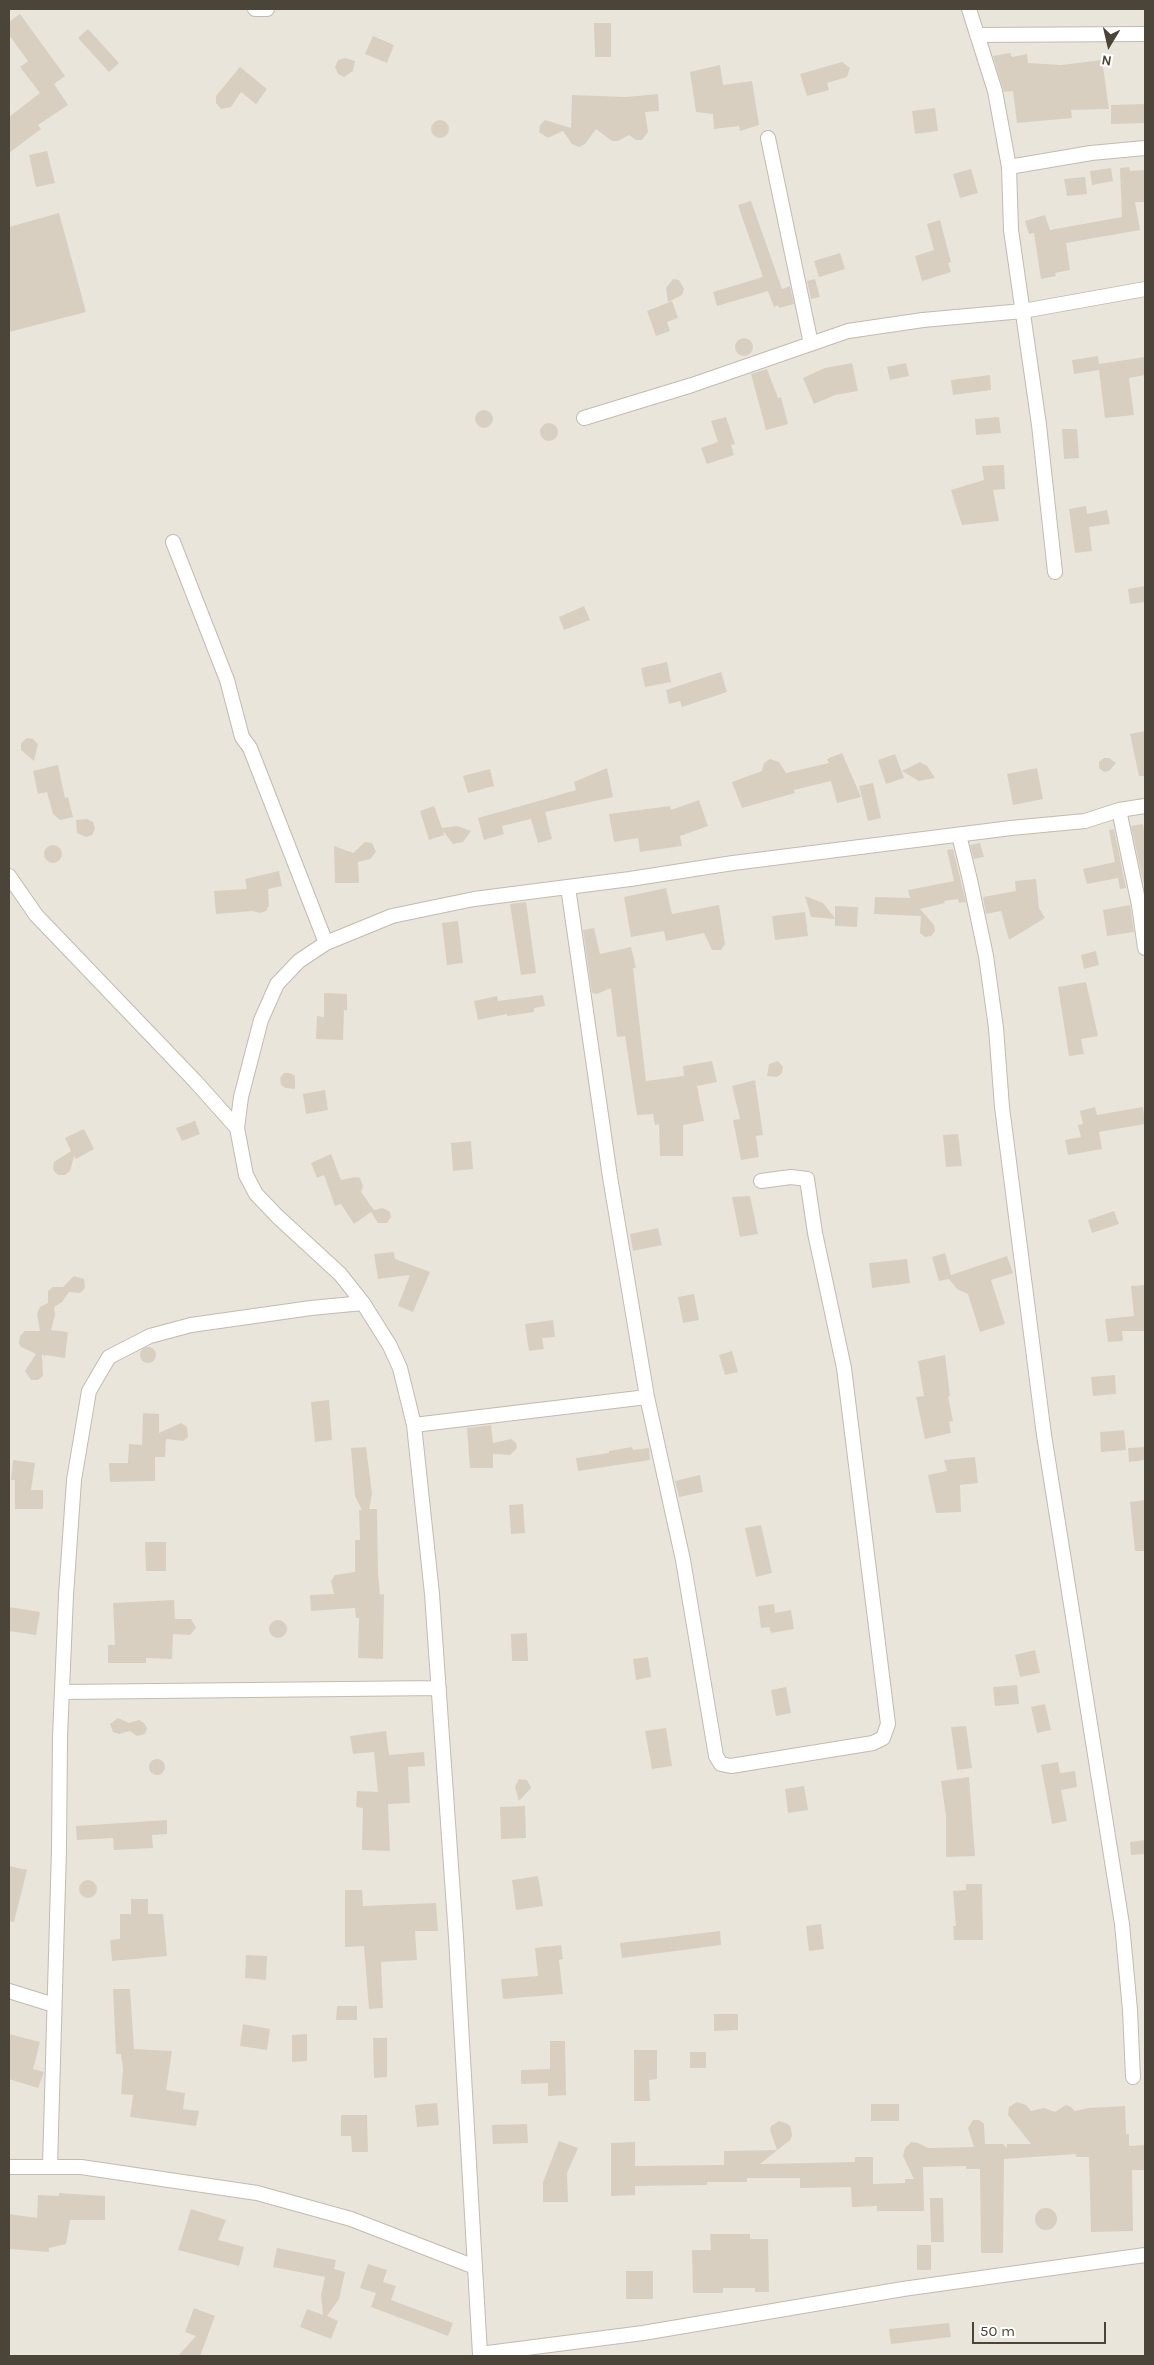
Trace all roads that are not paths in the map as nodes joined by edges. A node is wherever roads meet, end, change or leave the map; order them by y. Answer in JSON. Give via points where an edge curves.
{"nodes":[{"id":1,"x":255,"y":9,"type":"edge"},
{"id":2,"x":267,"y":9,"type":"edge"},
{"id":3,"x":969,"y":9,"type":"edge"},
{"id":4,"x":1145,"y":34,"type":"edge"},
{"id":5,"x":976,"y":35,"type":"junction"},
{"id":6,"x":768,"y":138,"type":"dead end"},
{"id":7,"x":1145,"y":148,"type":"edge"},
{"id":8,"x":1008,"y":167,"type":"junction"},
{"id":9,"x":1145,"y":289,"type":"edge"},
{"id":10,"x":1023,"y":311,"type":"junction"},
{"id":11,"x":811,"y":344,"type":"junction"},
{"id":12,"x":584,"y":418,"type":"dead end"},
{"id":13,"x":173,"y":542,"type":"dead end"},
{"id":14,"x":1056,"y":572,"type":"dead end"},
{"id":15,"x":1145,"y":806,"type":"edge"},
{"id":16,"x":1119,"y":810,"type":"junction"},
{"id":17,"x":958,"y":835,"type":"junction"},
{"id":18,"x":9,"y":876,"type":"edge"},
{"id":19,"x":568,"y":887,"type":"junction"},
{"id":20,"x":326,"y":943,"type":"junction"},
{"id":21,"x":1145,"y":948,"type":"edge"},
{"id":22,"x":236,"y":1128,"type":"junction"},
{"id":23,"x":761,"y":1181,"type":"dead end"},
{"id":24,"x":363,"y":1303,"type":"junction"},
{"id":25,"x":647,"y":1397,"type":"junction"},
{"id":26,"x":414,"y":1425,"type":"junction"},
{"id":27,"x":439,"y":1688,"type":"junction"},
{"id":28,"x":62,"y":1692,"type":"junction"},
{"id":29,"x":9,"y":1991,"type":"edge"},
{"id":30,"x":54,"y":2005,"type":"junction"},
{"id":31,"x":1133,"y":2077,"type":"dead end"},
{"id":32,"x":50,"y":2166,"type":"junction"},
{"id":33,"x":9,"y":2167,"type":"edge"},
{"id":34,"x":1145,"y":2255,"type":"edge"},
{"id":35,"x":475,"y":2267,"type":"junction"},
{"id":36,"x":479,"y":2355,"type":"edge"}],
"edges":[{"from":1,"to":2,"type":"street"},
{"from":3,"to":5,"type":"street"},
{"from":4,"to":5,"type":"street"},
{"from":5,"to":8,"type":"street","via":[[995,91]]},
{"from":6,"to":11,"type":"street"},
{"from":7,"to":8,"type":"street"},
{"from":8,"to":10,"type":"street","via":[[1011,230]]},
{"from":9,"to":10,"type":"street"},
{"from":10,"to":11,"type":"street","via":[[848,331]]},
{"from":10,"to":14,"type":"street"},
{"from":11,"to":12,"type":"street"},
{"from":13,"to":20,"type":"street","via":[[227,680],[242,737],[250,748]]},
{"from":15,"to":16,"type":"street"},
{"from":16,"to":17,"type":"street","via":[[1085,821]]},
{"from":16,"to":21,"type":"street"},
{"from":17,"to":19,"type":"street"},
{"from":17,"to":31,"type":"street","via":[[986,956],[1044,1435],[1122,1924]]},
{"from":18,"to":22,"type":"street","via":[[36,915]]},
{"from":19,"to":20,"type":"street","via":[[474,899],[392,916]]},
{"from":19,"to":25,"type":"street","via":[[610,1177]]},
{"from":20,"to":22,"type":"street","via":[[299,961],[277,984],[261,1020]]},
{"from":22,"to":24,"type":"street","via":[[246,1175],[256,1194],[340,1274]]},
{"from":23,"to":25,"type":"street","via":[[791,1177],[807,1179],[815,1233],[844,1368],[888,1724],[883,1738],[873,1743],[731,1766],[721,1764],[716,1756],[683,1560]]},
{"from":24,"to":26,"type":"street","via":[[400,1368]]},
{"from":24,"to":28,"type":"street","via":[[191,1325],[150,1336],[109,1357],[89,1391],[74,1480]]},
{"from":25,"to":26,"type":"street"},
{"from":26,"to":27,"type":"street"},
{"from":27,"to":28,"type":"street"},
{"from":27,"to":35,"type":"street"},
{"from":28,"to":30,"type":"street"},
{"from":29,"to":30,"type":"street"},
{"from":30,"to":32,"type":"street"},
{"from":32,"to":33,"type":"street"},
{"from":32,"to":35,"type":"street","via":[[81,2167],[256,2193],[351,2219]]},
{"from":34,"to":36,"type":"street","via":[[903,2289],[643,2333]]},
{"from":35,"to":36,"type":"street"}]}
